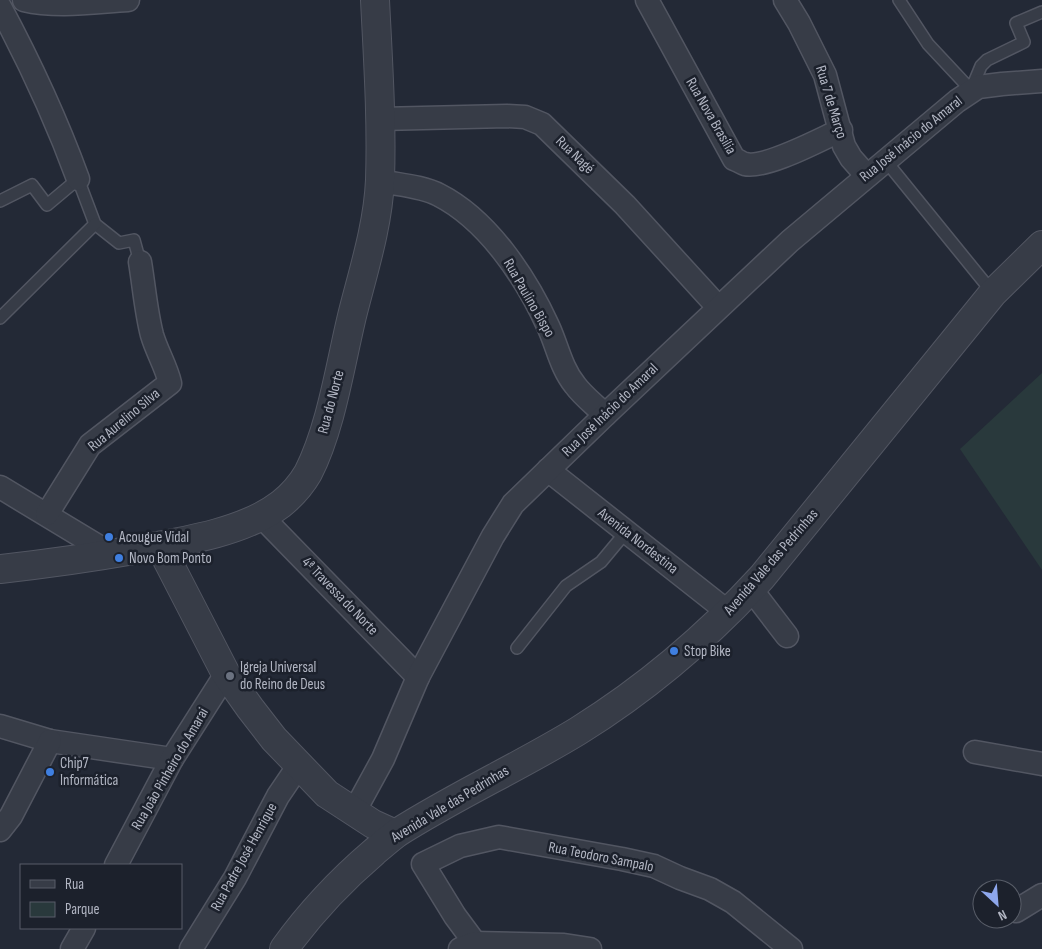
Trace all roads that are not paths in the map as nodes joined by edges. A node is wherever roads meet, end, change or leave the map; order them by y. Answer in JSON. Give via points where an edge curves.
{"nodes":[{"id":1,"x":24,"y":0,"type":"edge"},
{"id":2,"x":128,"y":0,"type":"edge"},
{"id":3,"x":375,"y":0,"type":"edge"},
{"id":4,"x":647,"y":0,"type":"edge"},
{"id":5,"x":785,"y":0,"type":"edge"},
{"id":6,"x":899,"y":0,"type":"edge"},
{"id":7,"x":0,"y":7,"type":"edge"},
{"id":8,"x":1042,"y":12,"type":"edge"},
{"id":9,"x":1042,"y":81,"type":"edge"},
{"id":10,"x":971,"y":90,"type":"junction"},
{"id":11,"x":380,"y":119,"type":"junction"},
{"id":12,"x":841,"y":130,"type":"junction"},
{"id":13,"x":885,"y":160,"type":"junction"},
{"id":14,"x":866,"y":175,"type":"junction"},
{"id":15,"x":78,"y":179,"type":"junction"},
{"id":16,"x":380,"y":181,"type":"junction"},
{"id":17,"x":0,"y":201,"type":"edge"},
{"id":18,"x":95,"y":224,"type":"junction"},
{"id":19,"x":1042,"y":244,"type":"edge"},
{"id":20,"x":140,"y":262,"type":"joint"},
{"id":21,"x":993,"y":294,"type":"junction"},
{"id":22,"x":718,"y":307,"type":"junction"},
{"id":23,"x":0,"y":318,"type":"edge"},
{"id":24,"x":605,"y":415,"type":"junction"},
{"id":25,"x":548,"y":470,"type":"junction"},
{"id":26,"x":0,"y":487,"type":"edge"},
{"id":27,"x":47,"y":514,"type":"junction"},
{"id":28,"x":261,"y":516,"type":"junction"},
{"id":29,"x":626,"y":532,"type":"junction"},
{"id":30,"x":160,"y":546,"type":"junction"},
{"id":31,"x":111,"y":554,"type":"junction"},
{"id":32,"x":0,"y":569,"type":"edge"},
{"id":33,"x":759,"y":599,"type":"junction"},
{"id":34,"x":728,"y":612,"type":"junction"},
{"id":35,"x":787,"y":636,"type":"dead end"},
{"id":36,"x":517,"y":648,"type":"dead end"},
{"id":37,"x":226,"y":674,"type":"junction"},
{"id":38,"x":418,"y":677,"type":"junction"},
{"id":39,"x":0,"y":726,"type":"edge"},
{"id":40,"x":50,"y":741,"type":"junction"},
{"id":41,"x":975,"y":752,"type":"dead end"},
{"id":42,"x":172,"y":759,"type":"junction"},
{"id":43,"x":1042,"y":764,"type":"edge"},
{"id":44,"x":299,"y":765,"type":"junction"},
{"id":45,"x":354,"y":812,"type":"junction"},
{"id":46,"x":0,"y":830,"type":"edge"},
{"id":47,"x":396,"y":834,"type":"junction"},
{"id":48,"x":117,"y":864,"type":"edge"},
{"id":49,"x":1042,"y":895,"type":"edge"},
{"id":50,"x":1022,"y":907,"type":"edge"},
{"id":51,"x":83,"y":929,"type":"edge"},
{"id":52,"x":467,"y":946,"type":"edge"},
{"id":53,"x":72,"y":949,"type":"edge"},
{"id":54,"x":191,"y":949,"type":"edge"},
{"id":55,"x":284,"y":949,"type":"edge"},
{"id":56,"x":590,"y":949,"type":"edge"},
{"id":57,"x":791,"y":949,"type":"edge"}],
"edges":[{"from":1,"to":2,"type":"street","via":[[49,3]]},
{"from":3,"to":11,"type":"street","name":"Rua do Norte"},
{"from":4,"to":12,"type":"street","name":"Rua Nova Brasília","via":[[734,159],[744,164],[767,161]]},
{"from":5,"to":12,"type":"street","name":"Rua 7 de Março","via":[[825,75]]},
{"from":6,"to":10,"type":"lane","via":[[928,44]]},
{"from":7,"to":15,"type":"street","via":[[59,127]]},
{"from":8,"to":10,"type":"lane","via":[[1016,23],[1024,42],[987,60]]},
{"from":9,"to":10,"type":"street","via":[[988,85]]},
{"from":10,"to":13,"type":"street","name":"Rua José Inácio do Amaral"},
{"from":11,"to":16,"type":"street","name":"Rua do Norte"},
{"from":11,"to":22,"type":"street","name":"Rua Nagé","via":[[507,116],[525,117],[542,124],[625,205]]},
{"from":12,"to":14,"type":"street","name":"Rua 7 de Março","via":[[844,146]]},
{"from":13,"to":14,"type":"street","name":"Rua José Inácio do Amaral"},
{"from":13,"to":21,"type":"lane"},
{"from":14,"to":22,"type":"street","name":"Rua José Inácio do Amaral"},
{"from":15,"to":17,"type":"lane","via":[[47,205],[32,185]]},
{"from":15,"to":18,"type":"lane"},
{"from":16,"to":24,"type":"street","name":"Rua Paulino Bispo","via":[[438,194],[480,225],[524,283],[575,385]]},
{"from":16,"to":28,"type":"street","name":"Rua do Norte","via":[[376,218],[317,454],[295,492]]},
{"from":18,"to":20,"type":"lane","via":[[119,243],[134,240]]},
{"from":18,"to":23,"type":"lane"},
{"from":19,"to":21,"type":"street","name":"Avenida Vale das Pedrinhas"},
{"from":20,"to":27,"type":"street","name":"Rua Aurelino Silva","via":[[152,335],[170,383],[90,445]]},
{"from":21,"to":33,"type":"street","name":"Avenida Vale das Pedrinhas","via":[[854,466]]},
{"from":22,"to":24,"type":"street","name":"Rua José Inácio do Amaral"},
{"from":24,"to":25,"type":"street","name":"Rua José Inácio do Amaral"},
{"from":25,"to":29,"type":"street","name":"Avenida Nordestina"},
{"from":25,"to":38,"type":"street","name":"Rua José Inácio do Amaral","via":[[513,504]]},
{"from":26,"to":27,"type":"street"},
{"from":27,"to":31,"type":"street"},
{"from":28,"to":30,"type":"street","name":"Rua do Norte","via":[[207,537]]},
{"from":28,"to":38,"type":"street","name":"4ª Travessa do Norte"},
{"from":29,"to":34,"type":"street","name":"Avenida Nordestina"},
{"from":29,"to":36,"type":"lane","via":[[602,562],[566,586]]},
{"from":30,"to":31,"type":"street","name":"Rua do Norte"},
{"from":30,"to":37,"type":"street"},
{"from":31,"to":32,"type":"street","name":"Rua do Norte"},
{"from":33,"to":34,"type":"street","name":"Avenida Vale das Pedrinhas"},
{"from":33,"to":35,"type":"street"},
{"from":34,"to":47,"type":"street","name":"Avenida Vale das Pedrinhas","via":[[634,694],[576,732]]},
{"from":37,"to":42,"type":"street","name":"Rua João Pinheiro do Amarai"},
{"from":37,"to":44,"type":"street","via":[[274,740]]},
{"from":38,"to":45,"type":"street","name":"Rua José Inácio do Amaral","via":[[383,759]]},
{"from":39,"to":40,"type":"street"},
{"from":40,"to":42,"type":"street"},
{"from":40,"to":46,"type":"street","via":[[11,816]]},
{"from":41,"to":43,"type":"street"},
{"from":42,"to":48,"type":"street","name":"Rua João Pinheiro do Amarai"},
{"from":44,"to":45,"type":"street","via":[[328,794]]},
{"from":44,"to":54,"type":"street","name":"Rua Padre José Henrique"},
{"from":45,"to":47,"type":"street"},
{"from":47,"to":55,"type":"street","name":"Avenida Vale das Pedrinhas","via":[[322,900]]},
{"from":49,"to":50,"type":"street"},
{"from":51,"to":53,"type":"street"},
{"from":52,"to":56,"type":"street","via":[[564,945]]},
{"from":52,"to":57,"type":"street","name":"Rua Teodoro Sampalo","via":[[455,916],[423,864],[460,846],[499,837],[654,866],[733,902]]}]}
